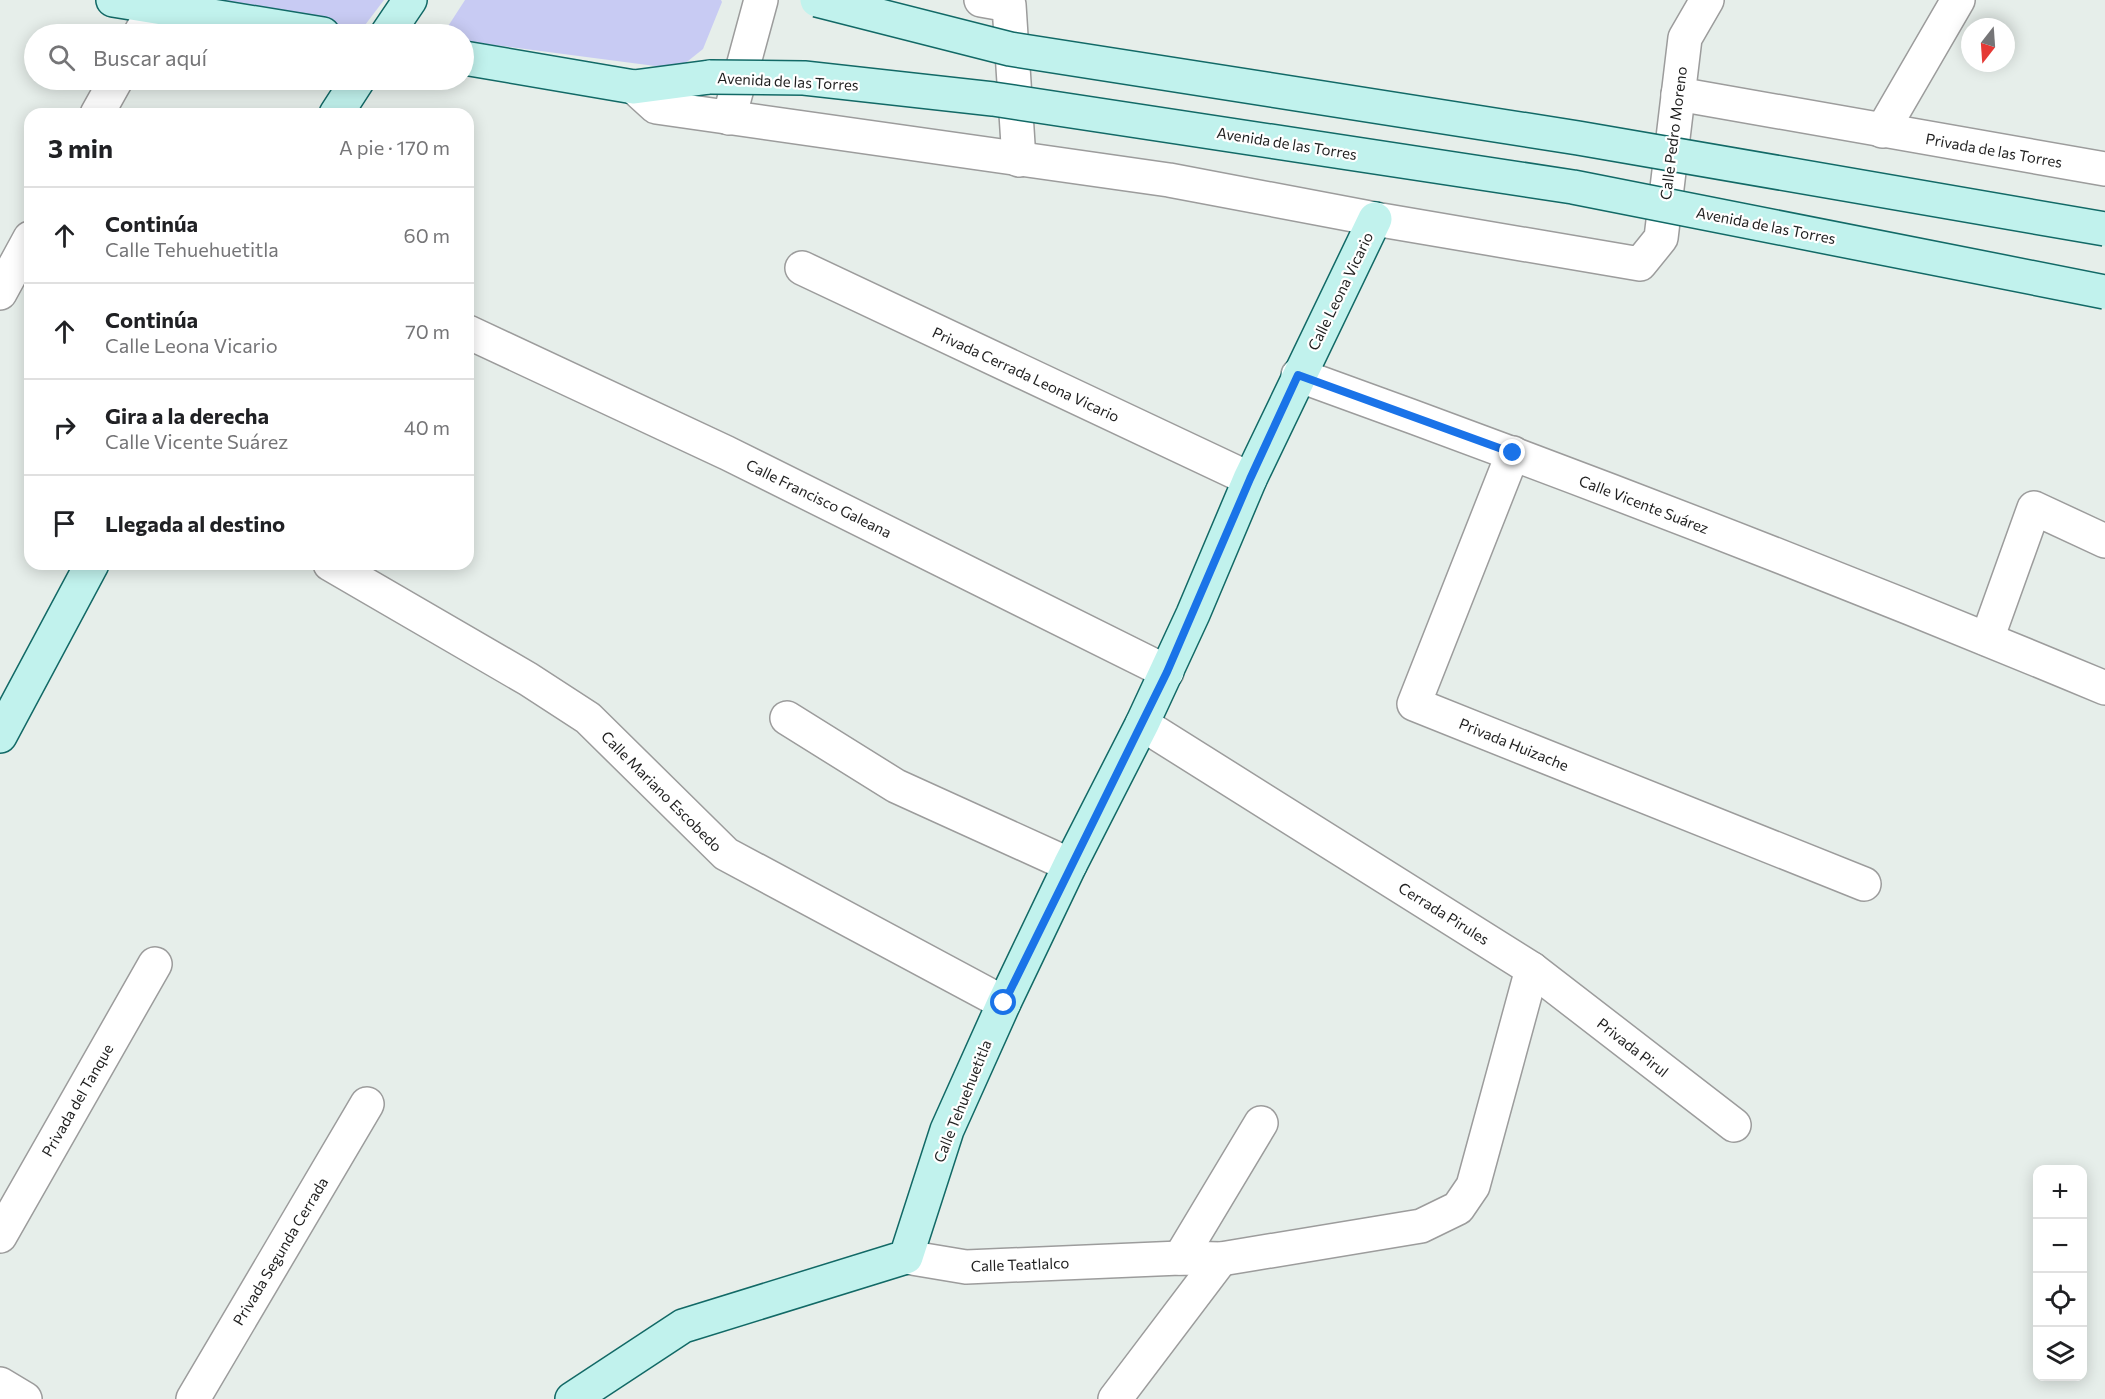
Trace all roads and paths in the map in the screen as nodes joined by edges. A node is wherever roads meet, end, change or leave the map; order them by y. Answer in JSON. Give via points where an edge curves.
{"nodes":[{"id":1,"x":113,"y":0,"type":"edge"},
{"id":2,"x":410,"y":0,"type":"edge"},
{"id":3,"x":761,"y":0,"type":"edge"},
{"id":4,"x":818,"y":0,"type":"edge"},
{"id":5,"x":981,"y":0,"type":"edge"},
{"id":6,"x":1707,"y":0,"type":"edge"},
{"id":7,"x":1958,"y":0,"type":"edge"},
{"id":8,"x":147,"y":21,"type":"edge"},
{"id":9,"x":188,"y":24,"type":"edge"},
{"id":10,"x":394,"y":24,"type":"edge"},
{"id":11,"x":474,"y":60,"type":"edge"},
{"id":12,"x":634,"y":87,"type":"junction"},
{"id":13,"x":110,"y":90,"type":"edge"},
{"id":14,"x":352,"y":90,"type":"edge"},
{"id":15,"x":1678,"y":94,"type":"junction"},
{"id":16,"x":100,"y":108,"type":"edge"},
{"id":17,"x":340,"y":108,"type":"edge"},
{"id":18,"x":729,"y":118,"type":"junction"},
{"id":19,"x":1882,"y":131,"type":"junction"},
{"id":20,"x":1019,"y":160,"type":"junction"},
{"id":21,"x":2105,"y":169,"type":"edge"},
{"id":22,"x":1375,"y":219,"type":"junction"},
{"id":23,"x":2105,"y":229,"type":"edge"},
{"id":24,"x":24,"y":249,"type":"edge"},
{"id":25,"x":802,"y":268,"type":"dead end"},
{"id":26,"x":2105,"y":292,"type":"edge"},
{"id":27,"x":0,"y":293,"type":"edge"},
{"id":28,"x":474,"y":335,"type":"edge"},
{"id":29,"x":1298,"y":375,"type":"junction"},
{"id":30,"x":1513,"y":453,"type":"junction"},
{"id":31,"x":1250,"y":479,"type":"junction"},
{"id":32,"x":2105,"y":541,"type":"edge"},
{"id":33,"x":89,"y":570,"type":"edge"},
{"id":34,"x":340,"y":570,"type":"edge"},
{"id":35,"x":1987,"y":639,"type":"junction"},
{"id":36,"x":1167,"y":672,"type":"junction"},
{"id":37,"x":2105,"y":688,"type":"edge"},
{"id":38,"x":787,"y":718,"type":"dead end"},
{"id":39,"x":1142,"y":724,"type":"junction"},
{"id":40,"x":0,"y":736,"type":"edge"},
{"id":41,"x":1070,"y":866,"type":"junction"},
{"id":42,"x":1864,"y":884,"type":"dead end"},
{"id":43,"x":155,"y":964,"type":"dead end"},
{"id":44,"x":1532,"y":969,"type":"junction"},
{"id":45,"x":1004,"y":1003,"type":"junction"},
{"id":46,"x":367,"y":1104,"type":"dead end"},
{"id":47,"x":1261,"y":1123,"type":"dead end"},
{"id":48,"x":1734,"y":1125,"type":"dead end"},
{"id":49,"x":0,"y":1236,"type":"edge"},
{"id":50,"x":906,"y":1257,"type":"junction"},
{"id":51,"x":1180,"y":1258,"type":"junction"},
{"id":52,"x":1221,"y":1259,"type":"junction"},
{"id":53,"x":0,"y":1384,"type":"edge"},
{"id":54,"x":25,"y":1399,"type":"edge"},
{"id":55,"x":193,"y":1399,"type":"edge"},
{"id":56,"x":572,"y":1399,"type":"edge"},
{"id":57,"x":1116,"y":1399,"type":"edge"}],
"edges":[{"from":1,"to":8,"type":"main road"},
{"from":2,"to":10,"type":"main road"},
{"from":3,"to":18,"type":"street"},
{"from":4,"to":23,"type":"main road","bridge":true,"via":[[1010,49],[1578,138]]},
{"from":5,"to":20,"type":"street","via":[[1009,5]]},
{"from":6,"to":15,"type":"street","name":"Calle Pedro Moreno","via":[[1685,38]]},
{"from":7,"to":19,"type":"street"},
{"from":8,"to":9,"type":"main road"},
{"from":11,"to":12,"type":"main road","name":"Avenida de las Torres"},
{"from":12,"to":18,"type":"street","via":[[656,107]]},
{"from":12,"to":26,"type":"main road","name":"Avenida de las Torres","bridge":true,"via":[[710,77],[804,78],[993,99],[1573,187]]},
{"from":13,"to":16,"type":"street"},
{"from":14,"to":17,"type":"main road"},
{"from":15,"to":19,"type":"street","name":"Privada de las Torres"},
{"from":15,"to":22,"type":"street","name":"Calle Pedro Moreno","via":[[1661,238],[1640,264]]},
{"from":18,"to":20,"type":"street"},
{"from":19,"to":21,"type":"street","name":"Privada de las Torres"},
{"from":20,"to":22,"type":"street","via":[[1169,180]]},
{"from":22,"to":29,"type":"main road","name":"Calle Leona Vicario"},
{"from":24,"to":27,"type":"street"},
{"from":25,"to":31,"type":"street","name":"Privada Cerrada Leona Vicario"},
{"from":28,"to":36,"type":"street","name":"Calle Francisco Galeana","via":[[727,453]]},
{"from":29,"to":30,"type":"street","name":"Calle Vicente Suárez"},
{"from":29,"to":31,"type":"main road","name":"Calle Leona Vicario"},
{"from":30,"to":35,"type":"street","name":"Calle Vicente Suárez"},
{"from":30,"to":42,"type":"street","name":"Privada Huizache","via":[[1414,704]]},
{"from":31,"to":36,"type":"main road","name":"Calle Leona Vicario"},
{"from":32,"to":35,"type":"street","via":[[2034,508]]},
{"from":33,"to":40,"type":"main road"},
{"from":34,"to":45,"type":"street","name":"Calle Mariano Escobedo","via":[[588,718],[726,854]]},
{"from":35,"to":37,"type":"street","name":"Calle Vicente Suárez"},
{"from":36,"to":39,"type":"main road","name":"Calle Leona Vicario"},
{"from":38,"to":41,"type":"street","via":[[896,786]]},
{"from":39,"to":41,"type":"main road","name":"Calle Tehuehuetitla"},
{"from":39,"to":44,"type":"street","name":"Cerrada Pirules"},
{"from":41,"to":45,"type":"main road","name":"Calle Tehuehuetitla"},
{"from":43,"to":49,"type":"street","name":"Privada del Tanque"},
{"from":44,"to":48,"type":"street","name":"Privada Pirul"},
{"from":44,"to":52,"type":"street","name":"Calle Teatlalco","via":[[1473,1186],[1458,1208],[1421,1226]]},
{"from":45,"to":50,"type":"main road","name":"Calle Tehuehuetitla","via":[[947,1130]]},
{"from":46,"to":55,"type":"street","name":"Privada Segunda Cerrada"},
{"from":47,"to":51,"type":"street"},
{"from":50,"to":51,"type":"street","name":"Calle Teatlalco","via":[[966,1267]]},
{"from":50,"to":56,"type":"main road","name":"Calle Teatlalco","via":[[683,1326]]},
{"from":51,"to":52,"type":"street","name":"Calle Teatlalco"},
{"from":52,"to":57,"type":"street"},
{"from":53,"to":54,"type":"street"}]}
